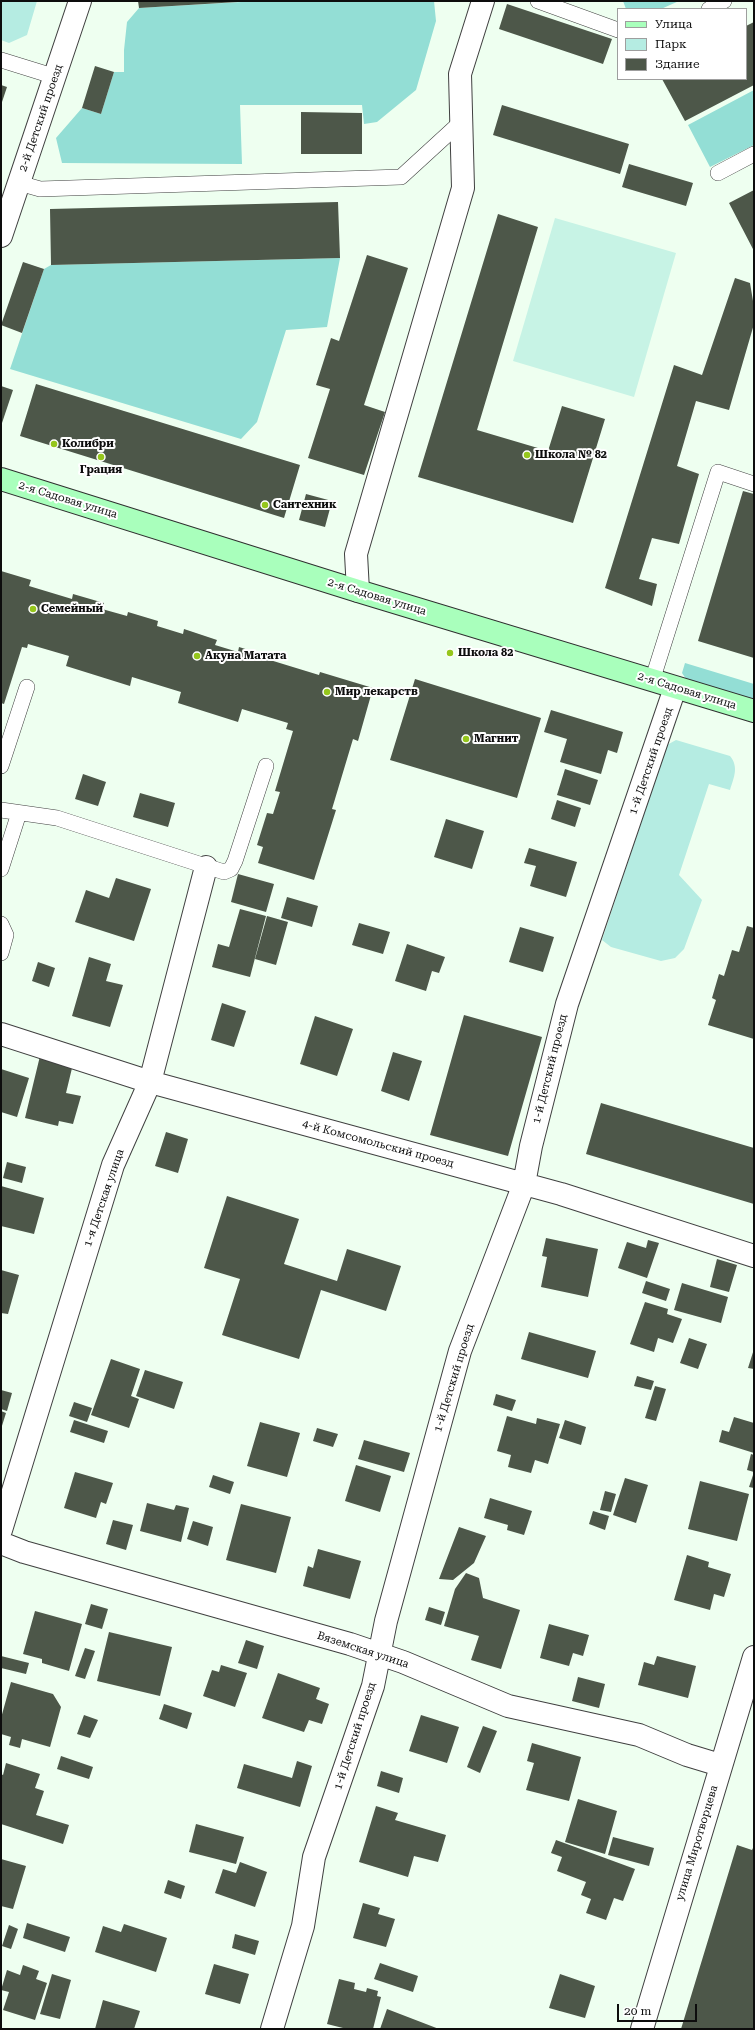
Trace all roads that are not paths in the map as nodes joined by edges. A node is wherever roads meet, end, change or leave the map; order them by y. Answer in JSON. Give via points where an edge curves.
{"nodes":[{"id":1,"x":80,"y":1,"type":"edge"},
{"id":2,"x":483,"y":1,"type":"edge"},
{"id":3,"x":538,"y":1,"type":"edge"},
{"id":4,"x":724,"y":1,"type":"edge"},
{"id":5,"x":711,"y":8,"type":"edge"},
{"id":6,"x":617,"y":30,"type":"edge"},
{"id":7,"x":1,"y":60,"type":"edge"},
{"id":8,"x":56,"y":77,"type":"junction"},
{"id":9,"x":461,"y":122,"type":"junction"},
{"id":10,"x":754,"y":154,"type":"edge"},
{"id":11,"x":718,"y":173,"type":"dead end"},
{"id":12,"x":19,"y":183,"type":"junction"},
{"id":13,"x":1,"y":236,"type":"edge"},
{"id":14,"x":1,"y":479,"type":"edge"},
{"id":15,"x":754,"y":484,"type":"edge"},
{"id":16,"x":358,"y":591,"type":"junction"},
{"id":17,"x":652,"y":681,"type":"junction"},
{"id":18,"x":27,"y":687,"type":"dead end"},
{"id":19,"x":675,"y":688,"type":"junction"},
{"id":20,"x":754,"y":712,"type":"edge"},
{"id":21,"x":1,"y":766,"type":"edge"},
{"id":22,"x":266,"y":766,"type":"dead end"},
{"id":23,"x":1,"y":810,"type":"edge"},
{"id":24,"x":19,"y":813,"type":"junction"},
{"id":25,"x":206,"y":867,"type":"junction"},
{"id":26,"x":1,"y":869,"type":"edge"},
{"id":27,"x":1,"y":924,"type":"edge"},
{"id":28,"x":1,"y":953,"type":"edge"},
{"id":29,"x":1,"y":1034,"type":"edge"},
{"id":30,"x":150,"y":1082,"type":"junction"},
{"id":31,"x":524,"y":1184,"type":"junction"},
{"id":32,"x":754,"y":1256,"type":"edge"},
{"id":33,"x":1,"y":1530,"type":"edge"},
{"id":34,"x":1,"y":1543,"type":"edge"},
{"id":35,"x":379,"y":1654,"type":"junction"},
{"id":36,"x":754,"y":1657,"type":"edge"},
{"id":37,"x":720,"y":1765,"type":"junction"},
{"id":38,"x":272,"y":2029,"type":"edge"},
{"id":39,"x":642,"y":2029,"type":"edge"}],
"edges":[{"from":1,"to":8,"type":"street","name":"2-й Детский проезд"},
{"from":2,"to":9,"type":"street","via":[[460,74]]},
{"from":3,"to":6,"type":"lane"},
{"from":4,"to":5,"type":"lane"},
{"from":7,"to":8,"type":"lane"},
{"from":8,"to":12,"type":"street","name":"2-й Детский проезд"},
{"from":9,"to":12,"type":"lane","via":[[401,177],[40,189]]},
{"from":9,"to":16,"type":"street","via":[[463,188],[356,554]]},
{"from":10,"to":11,"type":"lane"},
{"from":12,"to":13,"type":"street","name":"2-й Детский проезд"},
{"from":14,"to":16,"type":"street","name":"2-я Садовая улица"},
{"from":15,"to":17,"type":"lane","via":[[718,472]]},
{"from":16,"to":17,"type":"street","name":"2-я Садовая улица"},
{"from":17,"to":19,"type":"street","name":"2-я Садовая улица"},
{"from":18,"to":21,"type":"lane"},
{"from":19,"to":20,"type":"street","name":"2-я Садовая улица"},
{"from":19,"to":31,"type":"street","name":"1-й Детский проезд","via":[[567,1004],[531,1146]]},
{"from":22,"to":25,"type":"lane","via":[[231,869],[224,872]]},
{"from":23,"to":24,"type":"lane"},
{"from":24,"to":25,"type":"lane","via":[[56,818]]},
{"from":24,"to":26,"type":"lane"},
{"from":25,"to":30,"type":"street","name":"1-я Детская улица"},
{"from":27,"to":28,"type":"lane","via":[[6,935]]},
{"from":29,"to":30,"type":"street","name":"4-й Комсомольский проезд"},
{"from":30,"to":31,"type":"street","name":"4-й Комсомольский проезд"},
{"from":30,"to":33,"type":"street","name":"1-я Детская улица","via":[[113,1165]]},
{"from":31,"to":32,"type":"street","name":"4-й Комсомольский проезд"},
{"from":31,"to":35,"type":"street","name":"1-й Детский проезд","via":[[460,1352]]},
{"from":34,"to":35,"type":"street","name":"Вяземская улица","via":[[24,1552]]},
{"from":35,"to":37,"type":"street","name":"Вяземская улица","via":[[508,1706],[639,1735]]},
{"from":35,"to":38,"type":"street","name":"1-й Детский проезд","via":[[373,1686],[314,1857],[303,1926]]},
{"from":36,"to":37,"type":"street","name":"улица Миротворцева"},
{"from":37,"to":39,"type":"street","name":"улица Миротворцева"}]}
